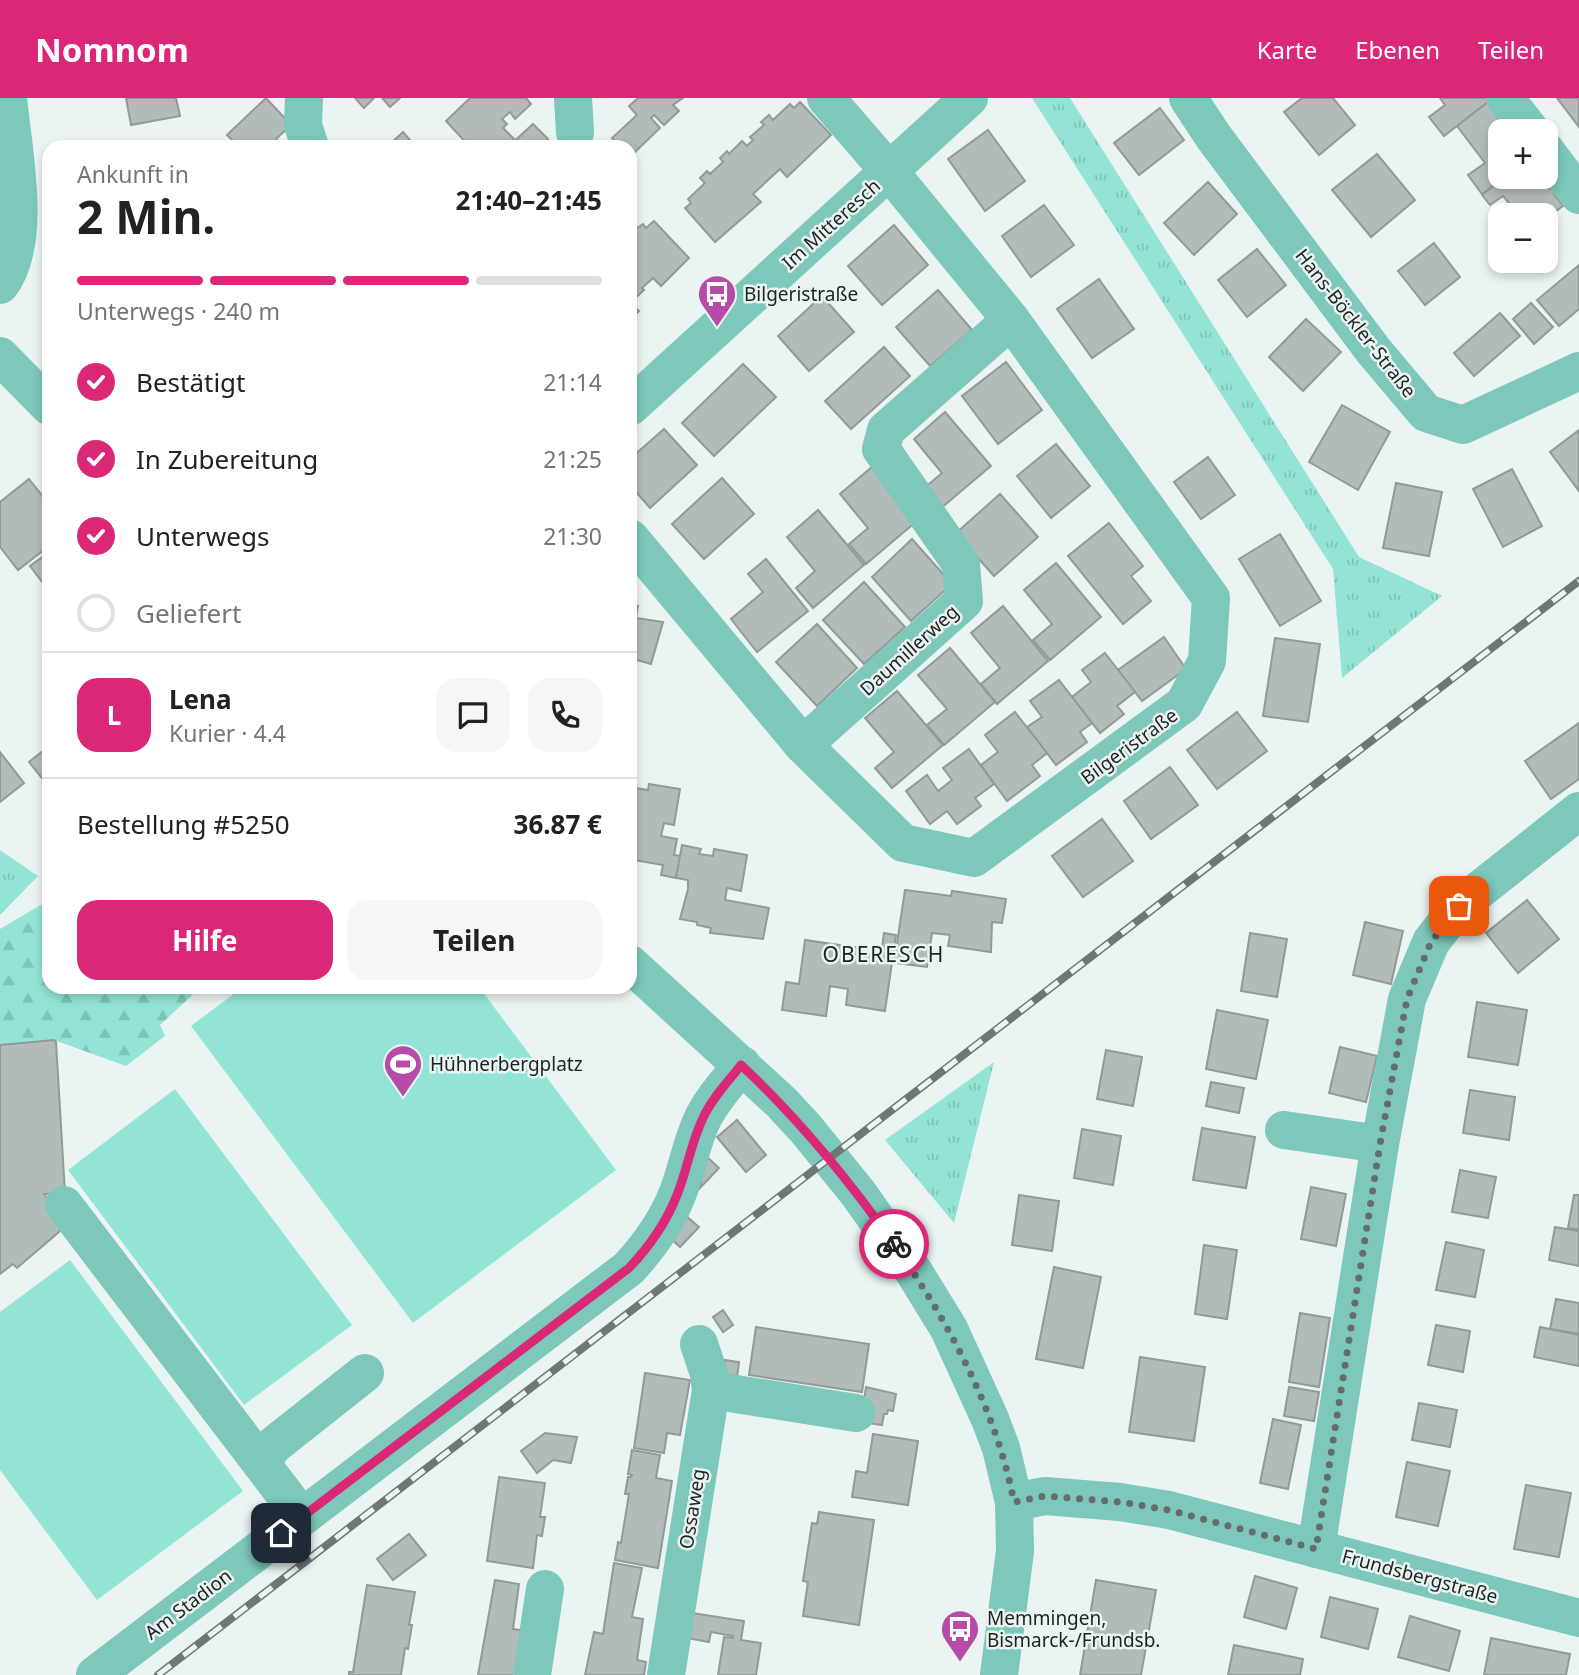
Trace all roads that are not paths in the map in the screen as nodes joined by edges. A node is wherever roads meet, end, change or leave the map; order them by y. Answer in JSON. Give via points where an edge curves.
{"nodes":[{"id":1,"x":8,"y":98,"type":"edge"},
{"id":2,"x":303,"y":98,"type":"edge"},
{"id":3,"x":826,"y":98,"type":"edge"},
{"id":4,"x":969,"y":98,"type":"edge"},
{"id":5,"x":1188,"y":98,"type":"edge"},
{"id":6,"x":1506,"y":98,"type":"edge"},
{"id":7,"x":1522,"y":119,"type":"edge"},
{"id":8,"x":308,"y":140,"type":"edge"},
{"id":9,"x":1558,"y":167,"type":"edge"},
{"id":10,"x":889,"y":171,"type":"junction"},
{"id":11,"x":1579,"y":195,"type":"edge"},
{"id":12,"x":0,"y":285,"type":"edge"},
{"id":13,"x":1011,"y":320,"type":"junction"},
{"id":14,"x":0,"y":356,"type":"edge"},
{"id":15,"x":1579,"y":371,"type":"edge"},
{"id":16,"x":42,"y":399,"type":"edge"},
{"id":17,"x":637,"y":401,"type":"edge"},
{"id":18,"x":637,"y":546,"type":"edge"},
{"id":19,"x":803,"y":745,"type":"junction"},
{"id":20,"x":1579,"y":811,"type":"edge"},
{"id":21,"x":637,"y":970,"type":"edge"},
{"id":22,"x":741,"y":1065,"type":"junction"},
{"id":23,"x":1284,"y":1130,"type":"dead end"},
{"id":24,"x":1380,"y":1144,"type":"junction"},
{"id":25,"x":64,"y":1205,"type":"dead end"},
{"id":26,"x":699,"y":1344,"type":"dead end"},
{"id":27,"x":365,"y":1373,"type":"dead end"},
{"id":28,"x":710,"y":1390,"type":"junction"},
{"id":29,"x":856,"y":1413,"type":"dead end"},
{"id":30,"x":261,"y":1462,"type":"junction"},
{"id":31,"x":1014,"y":1502,"type":"junction"},
{"id":32,"x":302,"y":1517,"type":"junction"},
{"id":33,"x":1316,"y":1549,"type":"junction"},
{"id":34,"x":545,"y":1589,"type":"dead end"},
{"id":35,"x":1578,"y":1611,"type":"edge"},
{"id":36,"x":96,"y":1675,"type":"edge"},
{"id":37,"x":532,"y":1675,"type":"edge"},
{"id":38,"x":666,"y":1675,"type":"edge"},
{"id":39,"x":999,"y":1675,"type":"edge"}],
"edges":[{"from":1,"to":12,"type":"street","via":[[19,226],[17,249]]},
{"from":2,"to":8,"type":"street"},
{"from":3,"to":10,"type":"street","name":"Bilgeristraße"},
{"from":4,"to":10,"type":"street","name":"Im Mitteresch"},
{"from":5,"to":15,"type":"street","name":"Hans-Böckler-Straße","via":[[1373,350],[1426,413],[1463,425]]},
{"from":6,"to":7,"type":"street"},
{"from":9,"to":11,"type":"street"},
{"from":10,"to":13,"type":"street","name":"Bilgeristraße"},
{"from":10,"to":17,"type":"street","name":"Im Mitteresch"},
{"from":13,"to":19,"type":"street","name":"Daumillerweg","via":[[886,430],[881,449],[961,564],[964,601]]},
{"from":13,"to":19,"type":"street","name":"Bilgeristraße","via":[[1211,598],[1207,661],[1184,704],[974,858],[903,843]]},
{"from":14,"to":16,"type":"street"},
{"from":18,"to":19,"type":"street","name":"Bilgeristraße"},
{"from":20,"to":24,"type":"street","via":[[1459,906],[1431,942],[1407,999]]},
{"from":21,"to":22,"type":"street"},
{"from":22,"to":31,"type":"street","via":[[806,1129],[914,1272],[949,1329],[990,1419]]},
{"from":22,"to":32,"type":"street","name":"Am Stadion","via":[[704,1116],[668,1216],[629,1268]]},
{"from":23,"to":24,"type":"street"},
{"from":24,"to":33,"type":"street"},
{"from":25,"to":30,"type":"street"},
{"from":26,"to":28,"type":"street","name":"Ossaweg"},
{"from":27,"to":30,"type":"street","via":[[274,1445]]},
{"from":28,"to":29,"type":"street"},
{"from":28,"to":38,"type":"street","name":"Ossaweg"},
{"from":30,"to":32,"type":"street"},
{"from":31,"to":33,"type":"street","name":"Frundsbergstraße","via":[[1045,1496],[1120,1502],[1169,1510]]},
{"from":31,"to":39,"type":"street","via":[[1014,1552]]},
{"from":32,"to":36,"type":"street","name":"Am Stadion"},
{"from":33,"to":35,"type":"street","name":"Frundsbergstraße"},
{"from":34,"to":37,"type":"street"}]}
